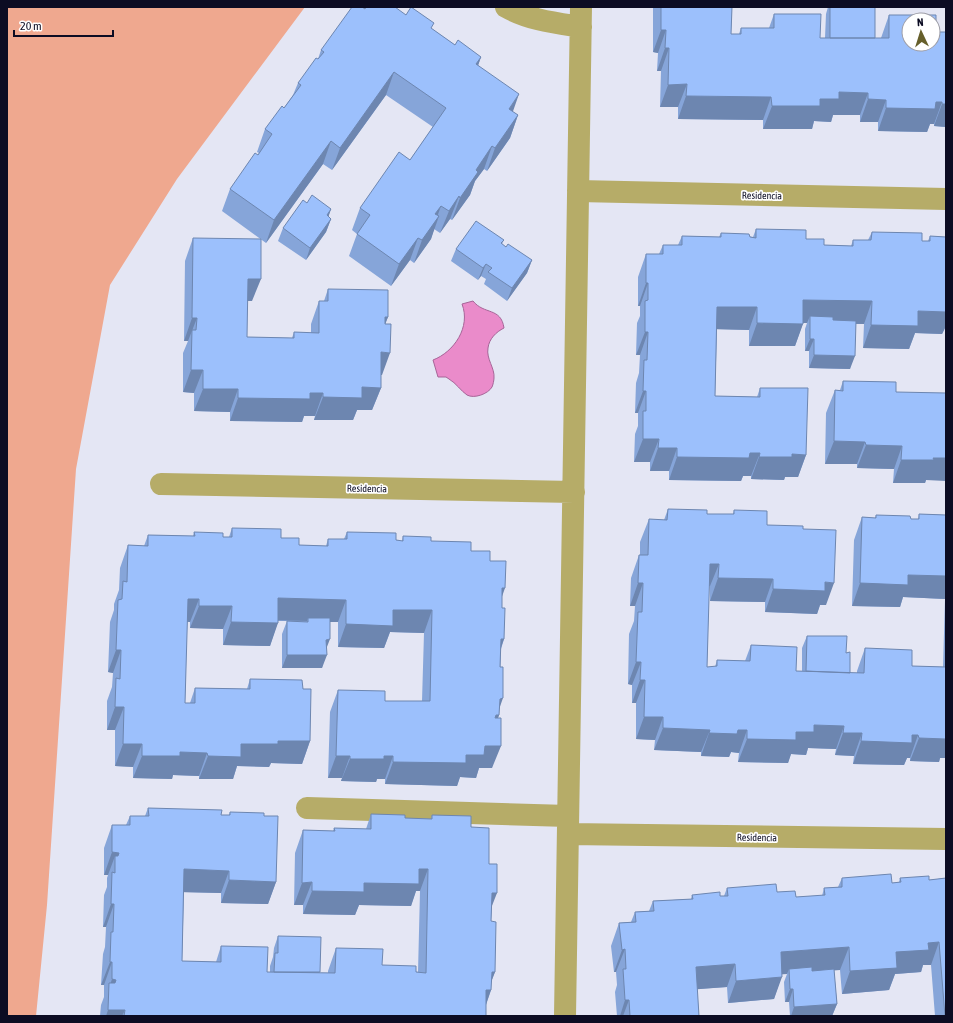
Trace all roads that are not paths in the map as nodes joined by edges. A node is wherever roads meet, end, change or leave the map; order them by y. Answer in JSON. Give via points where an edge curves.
{"nodes":[{"id":1,"x":506,"y":7,"type":"edge"},
{"id":2,"x":581,"y":17,"type":"edge"},
{"id":3,"x":578,"y":191,"type":"junction"},
{"id":4,"x":946,"y":199,"type":"edge"},
{"id":5,"x":161,"y":484,"type":"dead end"},
{"id":6,"x":574,"y":492,"type":"junction"},
{"id":7,"x":308,"y":808,"type":"dead end"},
{"id":8,"x":568,"y":825,"type":"junction"},
{"id":9,"x":946,"y":839,"type":"edge"},
{"id":10,"x":565,"y":1016,"type":"edge"}],
"edges":[{"from":1,"to":2,"type":"street","via":[[541,20]]},
{"from":2,"to":3,"type":"street"},
{"from":3,"to":4,"type":"street","name":"Residencia"},
{"from":3,"to":6,"type":"street"},
{"from":5,"to":6,"type":"street","name":"Residencia"},
{"from":6,"to":8,"type":"street"},
{"from":7,"to":8,"type":"street","name":"Residencia"},
{"from":8,"to":9,"type":"street","name":"Residencia"},
{"from":8,"to":10,"type":"street"}]}
